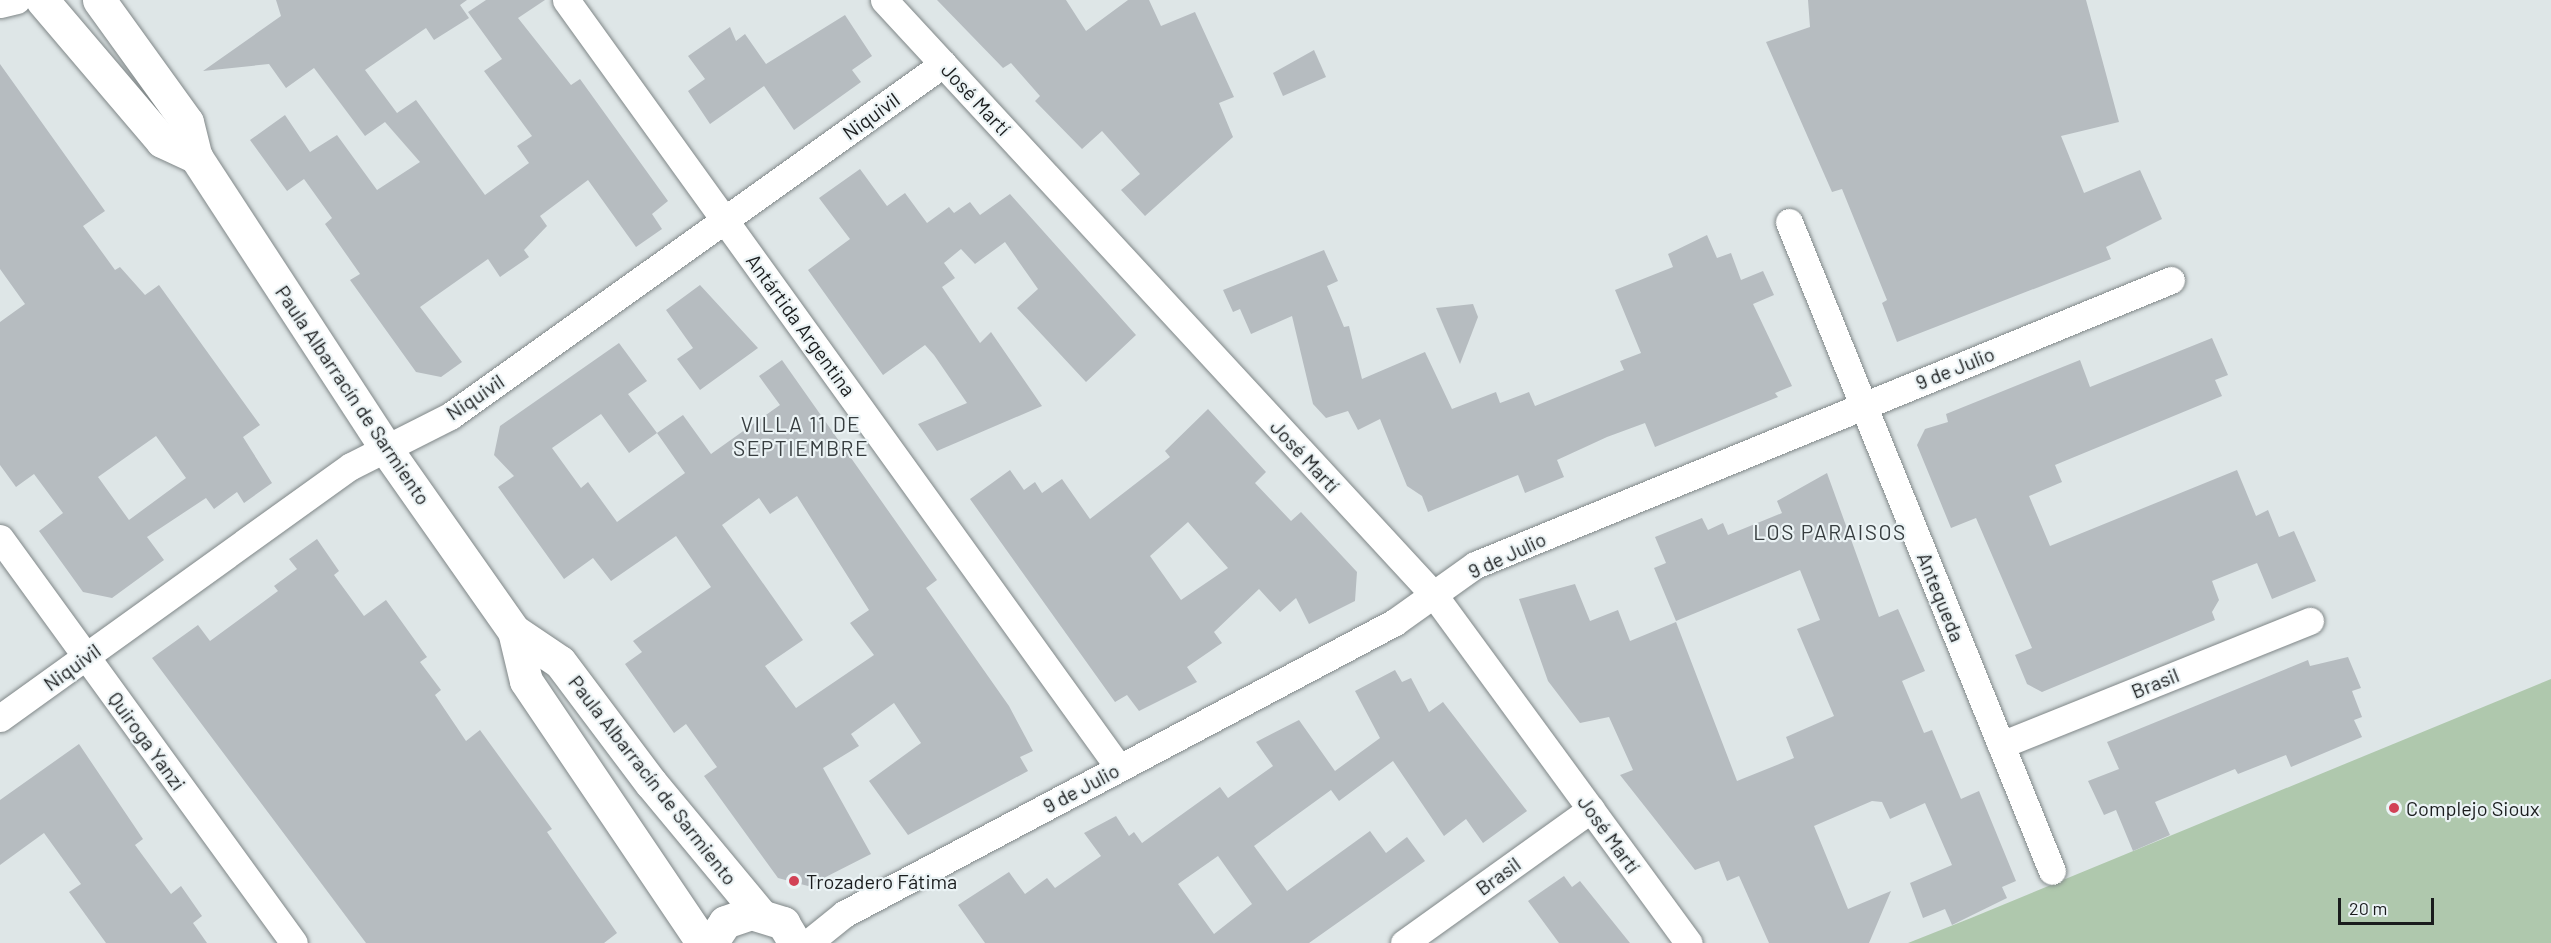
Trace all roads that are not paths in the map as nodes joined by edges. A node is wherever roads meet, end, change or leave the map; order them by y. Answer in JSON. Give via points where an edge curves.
{"nodes":[{"id":1,"x":17,"y":0,"type":"edge"},
{"id":2,"x":42,"y":0,"type":"edge"},
{"id":3,"x":99,"y":0,"type":"edge"},
{"id":4,"x":566,"y":0,"type":"edge"},
{"id":5,"x":884,"y":0,"type":"edge"},
{"id":6,"x":0,"y":4,"type":"edge"},
{"id":7,"x":943,"y":64,"type":"junction"},
{"id":8,"x":196,"y":157,"type":"junction"},
{"id":9,"x":725,"y":220,"type":"junction"},
{"id":10,"x":1789,"y":222,"type":"dead end"},
{"id":11,"x":2171,"y":280,"type":"dead end"},
{"id":12,"x":1863,"y":406,"type":"junction"},
{"id":13,"x":386,"y":449,"type":"junction"},
{"id":14,"x":0,"y":538,"type":"edge"},
{"id":15,"x":1434,"y":595,"type":"junction"},
{"id":16,"x":2310,"y":621,"type":"dead end"},
{"id":17,"x":514,"y":631,"type":"junction"},
{"id":18,"x":86,"y":657,"type":"junction"},
{"id":19,"x":0,"y":718,"type":"edge"},
{"id":20,"x":2001,"y":746,"type":"junction"},
{"id":21,"x":1119,"y":768,"type":"junction"},
{"id":22,"x":1591,"y":809,"type":"junction"},
{"id":23,"x":2052,"y":871,"type":"dead end"},
{"id":24,"x":787,"y":932,"type":"edge"},
{"id":25,"x":294,"y":943,"type":"edge"},
{"id":26,"x":702,"y":943,"type":"edge"},
{"id":27,"x":711,"y":943,"type":"edge"},
{"id":28,"x":1404,"y":943,"type":"edge"},
{"id":29,"x":1689,"y":943,"type":"edge"}],
"edges":[{"from":1,"to":6,"type":"street"},
{"from":2,"to":8,"type":"main road","via":[[162,141]]},
{"from":3,"to":8,"type":"main road","name":"Paula Albarracín de Sarmiento","via":[[187,122]]},
{"from":4,"to":9,"type":"street","name":"Antártida Argentina"},
{"from":5,"to":7,"type":"street","name":"José Martí"},
{"from":7,"to":9,"type":"street","name":"Niquivil"},
{"from":7,"to":15,"type":"street","name":"José Martí"},
{"from":8,"to":13,"type":"main road","name":"Paula Albarracín de Sarmiento"},
{"from":9,"to":13,"type":"street","name":"Niquivil","via":[[450,416]]},
{"from":9,"to":21,"type":"street","name":"Antártida Argentina"},
{"from":10,"to":12,"type":"street","name":"Antequeda"},
{"from":11,"to":12,"type":"street","name":"9 de Julio"},
{"from":12,"to":15,"type":"street","name":"9 de Julio","via":[[1475,565]]},
{"from":12,"to":20,"type":"street","name":"Antequeda"},
{"from":13,"to":17,"type":"main road","name":"Paula Albarracín de Sarmiento"},
{"from":13,"to":18,"type":"street","name":"Niquivil","via":[[351,466]]},
{"from":14,"to":18,"type":"street","name":"Quiroga Yanzi"},
{"from":15,"to":21,"type":"street","name":"9 de Julio","via":[[1395,622]]},
{"from":15,"to":22,"type":"street","name":"José Martí"},
{"from":16,"to":20,"type":"street","name":"Brasil"},
{"from":17,"to":24,"type":"main road","name":"Paula Albarracín de Sarmiento","via":[[560,662],[651,783]]},
{"from":17,"to":26,"type":"main road","name":"Paula Albarracín de Sarmiento","via":[[526,681]]},
{"from":18,"to":19,"type":"street","name":"Niquivil"},
{"from":18,"to":25,"type":"street","name":"Quiroga Yanzi"},
{"from":20,"to":23,"type":"street","name":"Antequeda"},
{"from":21,"to":24,"type":"street","name":"9 de Julio","via":[[844,914]]},
{"from":22,"to":28,"type":"street","name":"Brasil"},
{"from":22,"to":29,"type":"street","name":"José Martí"},
{"from":24,"to":27,"type":"main road","via":[[731,918]]}]}
